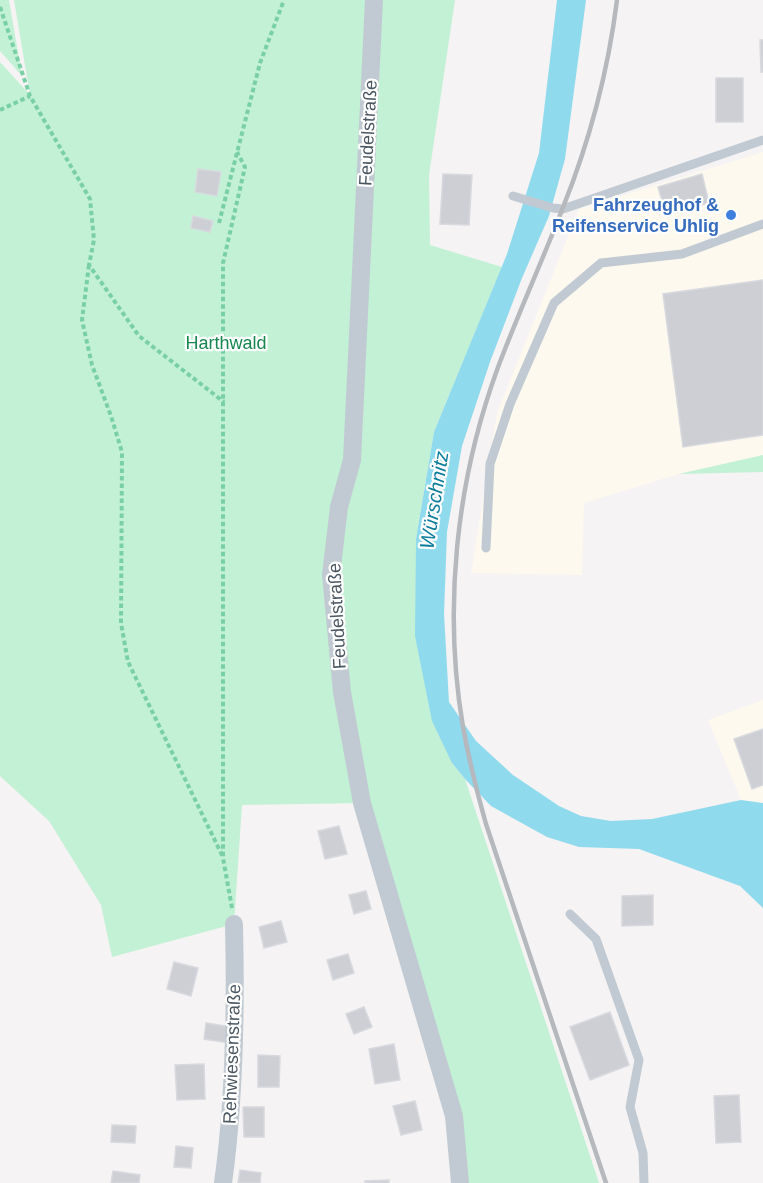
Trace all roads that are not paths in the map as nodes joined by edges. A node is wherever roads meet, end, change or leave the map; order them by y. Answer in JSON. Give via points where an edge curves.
{"nodes":[{"id":1,"x":375,"y":0,"type":"edge"},
{"id":2,"x":763,"y":140,"type":"edge"},
{"id":3,"x":513,"y":196,"type":"dead end"},
{"id":4,"x":763,"y":224,"type":"edge"},
{"id":5,"x":486,"y":548,"type":"dead end"},
{"id":6,"x":570,"y":914,"type":"dead end"},
{"id":7,"x":234,"y":924,"type":"road end"},
{"id":8,"x":223,"y":1183,"type":"edge"},
{"id":9,"x":460,"y":1183,"type":"edge"},
{"id":10,"x":644,"y":1183,"type":"edge"}],
"edges":[{"from":1,"to":9,"type":"street","name":"Feudelstraße","via":[[352,460],[339,507],[331,575],[342,692],[362,803],[454,1116]]},
{"from":2,"to":3,"type":"lane","via":[[575,206],[553,208]]},
{"from":4,"to":5,"type":"lane","via":[[682,254],[601,263],[554,303],[510,404],[490,464]]},
{"from":6,"to":10,"type":"lane","via":[[596,939],[639,1060],[630,1107],[643,1153]]},
{"from":7,"to":8,"type":"street","name":"Rehwiesenstraße","via":[[236,1022]]}]}
